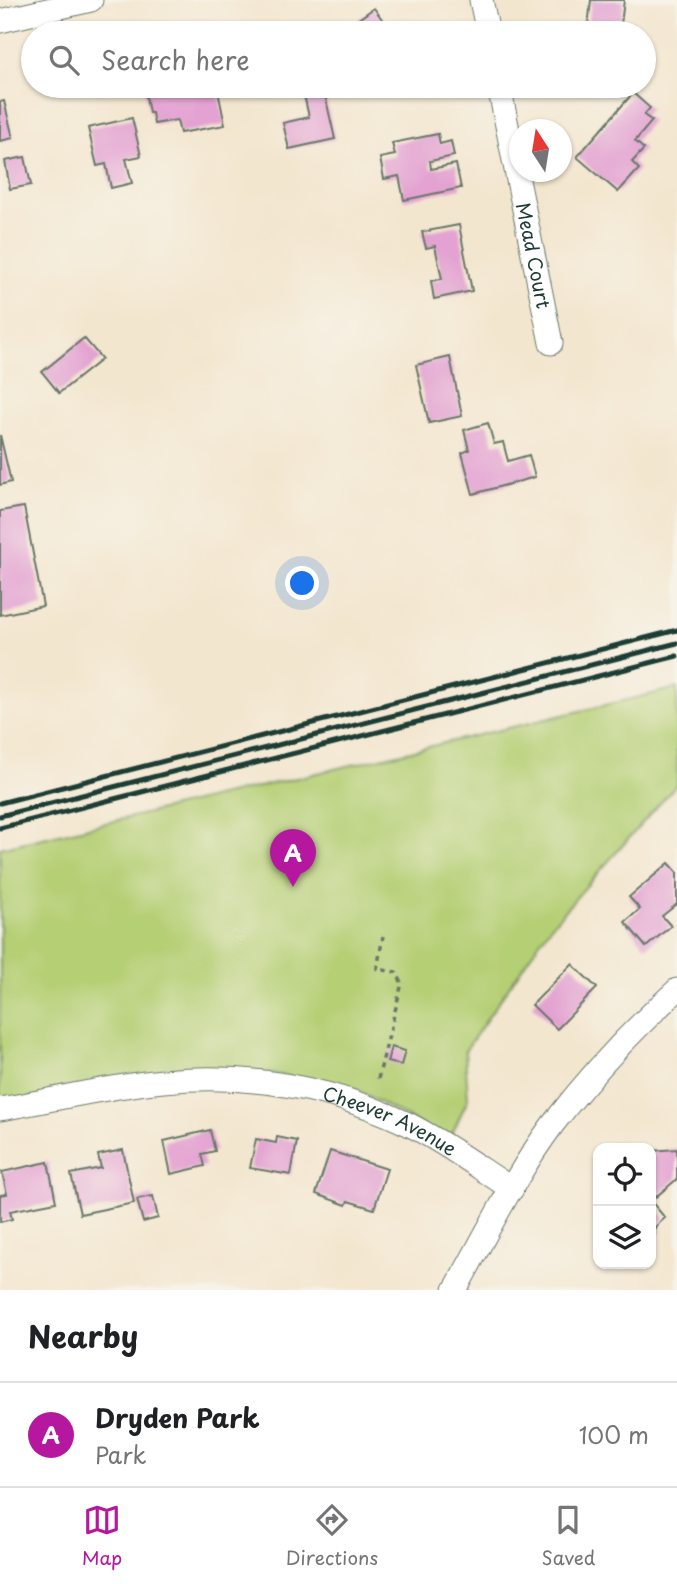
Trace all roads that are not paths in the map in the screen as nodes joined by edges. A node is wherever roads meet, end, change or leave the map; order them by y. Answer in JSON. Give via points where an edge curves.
{"nodes":[{"id":1,"x":91,"y":0,"type":"edge"},
{"id":2,"x":481,"y":0,"type":"edge"},
{"id":3,"x":0,"y":21,"type":"edge"},
{"id":4,"x":485,"y":21,"type":"edge"},
{"id":5,"x":501,"y":98,"type":"edge"},
{"id":6,"x":551,"y":343,"type":"dead end"},
{"id":7,"x":677,"y":990,"type":"edge"},
{"id":8,"x":0,"y":1109,"type":"edge"},
{"id":9,"x":512,"y":1189,"type":"junction"},
{"id":10,"x":455,"y":1290,"type":"edge"}],
"edges":[{"from":1,"to":3,"type":"street"},
{"from":2,"to":4,"type":"street"},
{"from":5,"to":6,"type":"street","name":"Mead Court"},
{"from":7,"to":9,"type":"street","via":[[616,1049],[552,1125]]},
{"from":8,"to":9,"type":"street","name":"Cheever Avenue","via":[[163,1081],[221,1078],[281,1083],[346,1098],[409,1125]]},
{"from":9,"to":10,"type":"street"}]}
